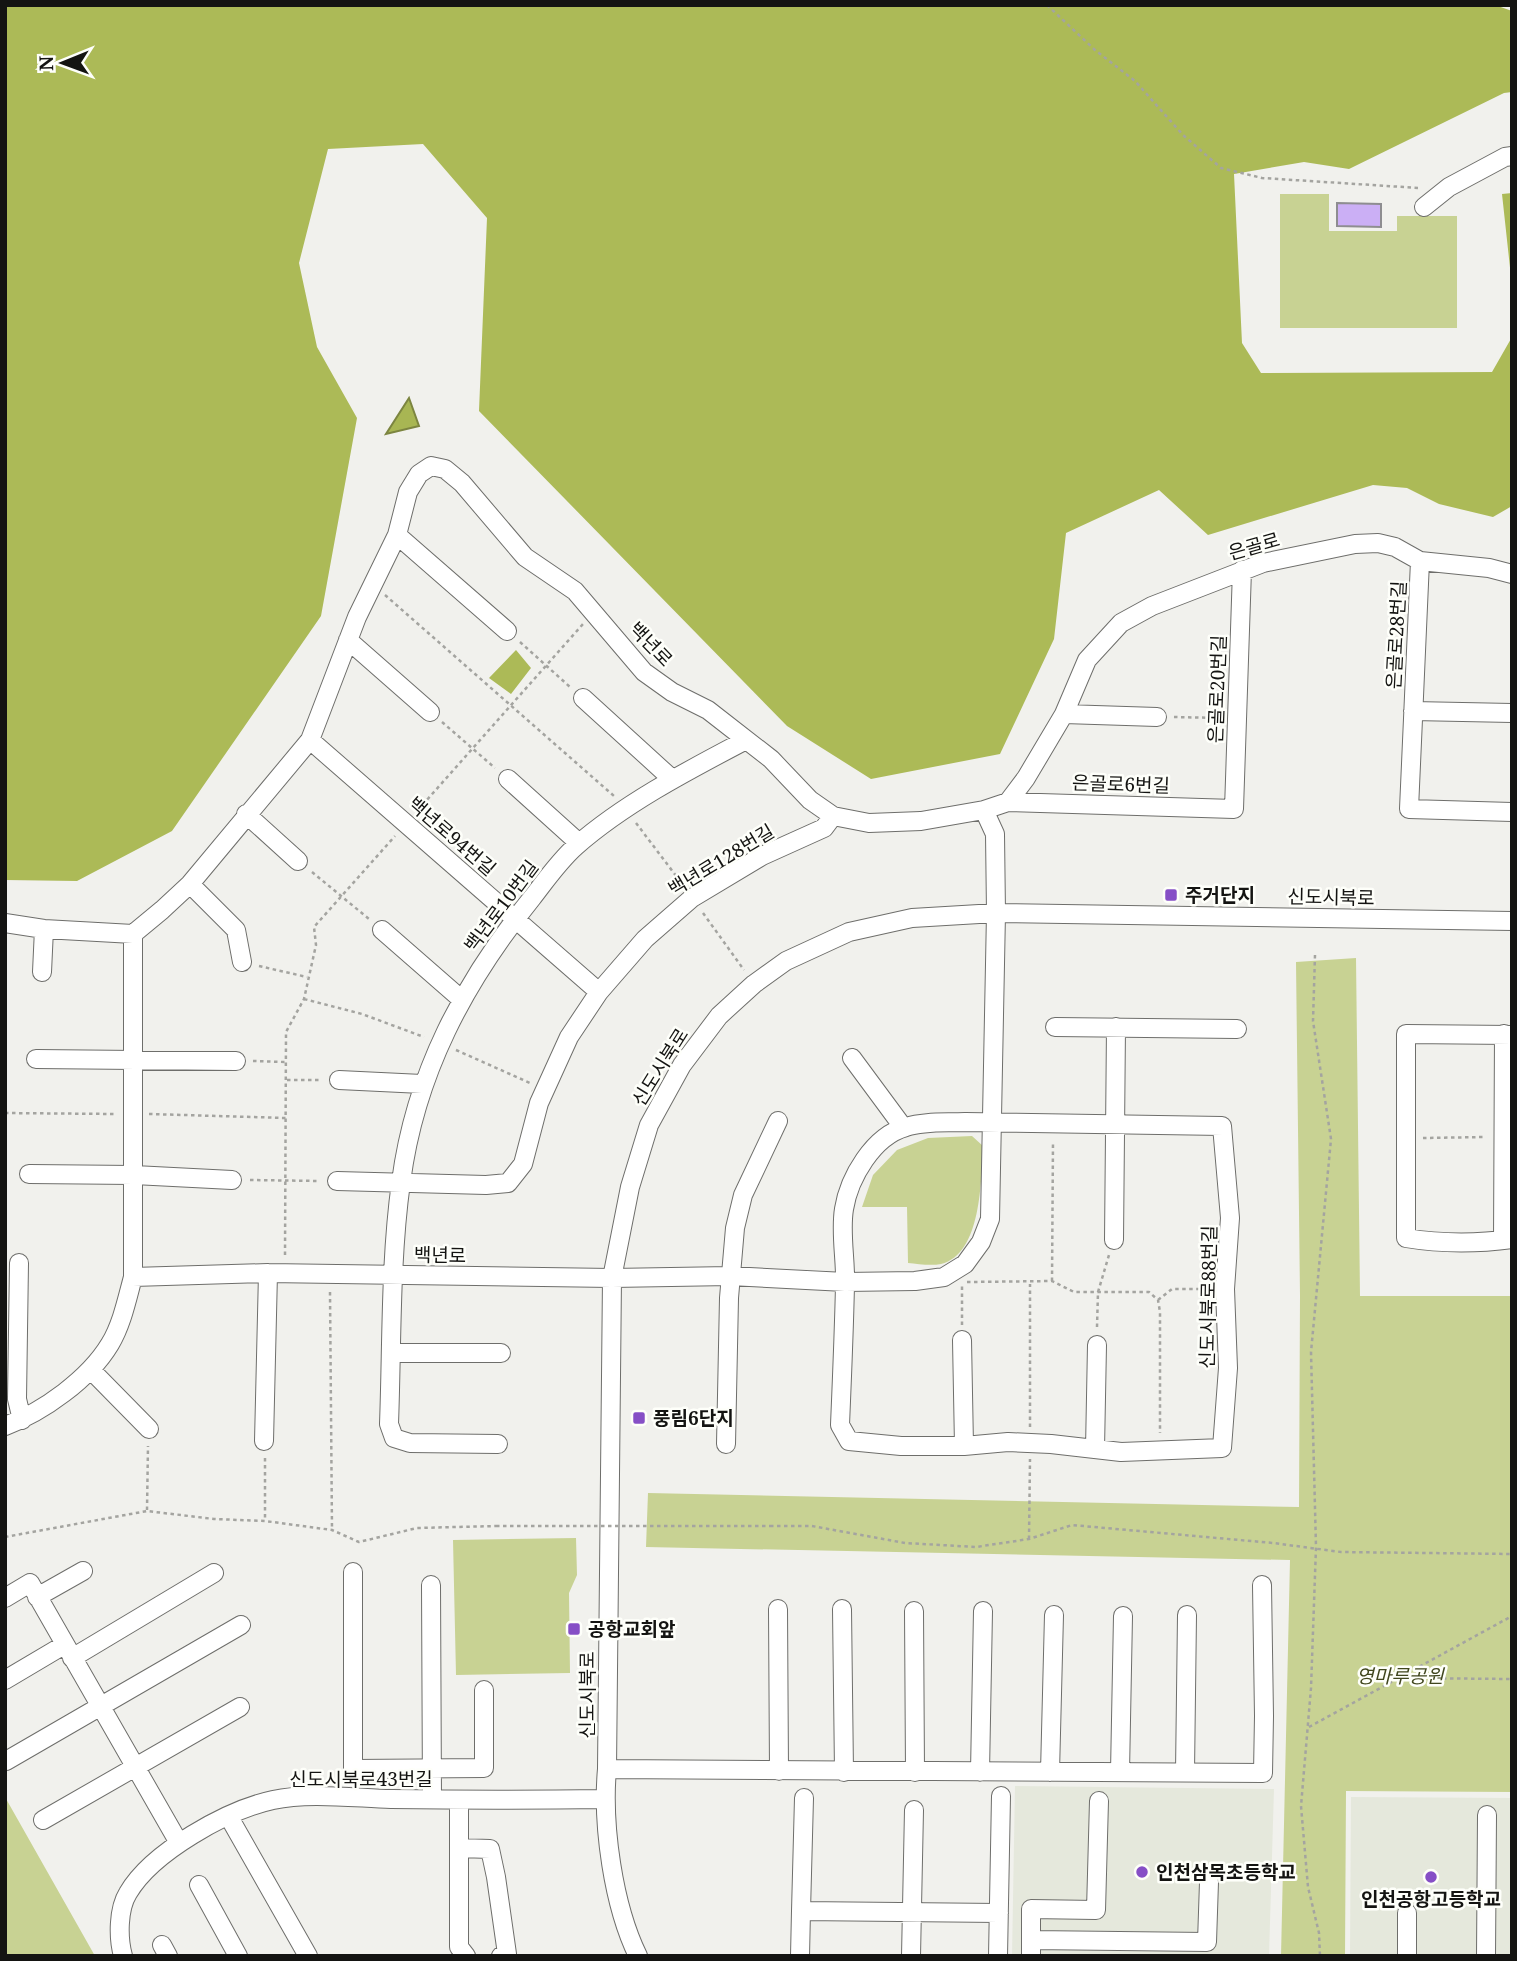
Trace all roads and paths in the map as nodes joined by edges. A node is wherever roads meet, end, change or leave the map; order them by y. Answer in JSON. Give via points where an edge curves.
{"nodes":[{"id":1,"x":1047,"y":5,"type":"edge"},
{"id":2,"x":1512,"y":156,"type":"edge"},
{"id":3,"x":1449,"y":187,"type":"junction"},
{"id":4,"x":1424,"y":207,"type":"dead end"},
{"id":5,"x":397,"y":535,"type":"junction"},
{"id":6,"x":1420,"y":561,"type":"junction"},
{"id":7,"x":1242,"y":570,"type":"junction"},
{"id":8,"x":1512,"y":574,"type":"edge"},
{"id":9,"x":372,"y":584,"type":"junction"},
{"id":10,"x":507,"y":631,"type":"joint"},
{"id":11,"x":348,"y":640,"type":"junction"},
{"id":12,"x":583,"y":698,"type":"joint"},
{"id":13,"x":1413,"y":710,"type":"junction"},
{"id":14,"x":430,"y":712,"type":"joint"},
{"id":15,"x":1512,"y":713,"type":"edge"},
{"id":16,"x":1065,"y":714,"type":"junction"},
{"id":17,"x":1157,"y":717,"type":"joint"},
{"id":18,"x":1237,"y":718,"type":"junction"},
{"id":19,"x":310,"y":740,"type":"junction"},
{"id":20,"x":746,"y":740,"type":"junction"},
{"id":21,"x":508,"y":779,"type":"joint"},
{"id":22,"x":672,"y":779,"type":"junction"},
{"id":23,"x":1008,"y":802,"type":"junction"},
{"id":24,"x":1234,"y":808,"type":"joint"},
{"id":25,"x":625,"y":810,"type":"junction"},
{"id":26,"x":984,"y":810,"type":"junction"},
{"id":27,"x":1512,"y":812,"type":"edge"},
{"id":28,"x":246,"y":814,"type":"junction"},
{"id":29,"x":833,"y":816,"type":"junction"},
{"id":30,"x":579,"y":844,"type":"junction"},
{"id":31,"x":298,"y":861,"type":"joint"},
{"id":32,"x":190,"y":884,"type":"junction"},
{"id":33,"x":692,"y":898,"type":"junction"},
{"id":34,"x":996,"y":913,"type":"junction"},
{"id":35,"x":515,"y":919,"type":"junction"},
{"id":36,"x":1512,"y":921,"type":"edge"},
{"id":37,"x":5,"y":923,"type":"edge"},
{"id":38,"x":44,"y":929,"type":"junction"},
{"id":39,"x":382,"y":930,"type":"joint"},
{"id":40,"x":133,"y":934,"type":"junction"},
{"id":41,"x":1315,"y":955,"type":"dead end"},
{"id":42,"x":242,"y":962,"type":"joint"},
{"id":43,"x":42,"y":972,"type":"dead end"},
{"id":44,"x":309,"y":977,"type":"dead end"},
{"id":45,"x":754,"y":984,"type":"junction"},
{"id":46,"x":599,"y":992,"type":"junction"},
{"id":47,"x":461,"y":999,"type":"junction"},
{"id":48,"x":1055,"y":1027,"type":"dead end"},
{"id":49,"x":1116,"y":1027,"type":"junction"},
{"id":50,"x":1237,"y":1029,"type":"dead end"},
{"id":51,"x":1508,"y":1035,"type":"edge"},
{"id":52,"x":852,"y":1058,"type":"dead end"},
{"id":53,"x":36,"y":1059,"type":"dead end"},
{"id":54,"x":133,"y":1059,"type":"junction"},
{"id":55,"x":236,"y":1061,"type":"joint"},
{"id":56,"x":286,"y":1062,"type":"dead end"},
{"id":57,"x":286,"y":1080,"type":"dead end"},
{"id":58,"x":339,"y":1080,"type":"joint"},
{"id":59,"x":422,"y":1084,"type":"junction"},
{"id":60,"x":778,"y":1121,"type":"dead end"},
{"id":61,"x":992,"y":1122,"type":"junction"},
{"id":62,"x":1054,"y":1123,"type":"junction"},
{"id":63,"x":1116,"y":1124,"type":"junction"},
{"id":64,"x":903,"y":1127,"type":"junction"},
{"id":65,"x":1508,"y":1137,"type":"edge"},
{"id":66,"x":1406,"y":1138,"type":"junction"},
{"id":67,"x":30,"y":1174,"type":"dead end"},
{"id":68,"x":134,"y":1175,"type":"junction"},
{"id":69,"x":232,"y":1180,"type":"joint"},
{"id":70,"x":337,"y":1181,"type":"joint"},
{"id":71,"x":401,"y":1182,"type":"junction"},
{"id":72,"x":1114,"y":1240,"type":"joint"},
{"id":73,"x":1507,"y":1240,"type":"edge"},
{"id":74,"x":19,"y":1263,"type":"dead end"},
{"id":75,"x":268,"y":1273,"type":"junction"},
{"id":76,"x":330,"y":1274,"type":"junction"},
{"id":77,"x":392,"y":1275,"type":"junction"},
{"id":78,"x":730,"y":1276,"type":"junction"},
{"id":79,"x":133,"y":1277,"type":"junction"},
{"id":80,"x":612,"y":1278,"type":"junction"},
{"id":81,"x":1052,"y":1281,"type":"junction"},
{"id":82,"x":845,"y":1282,"type":"junction"},
{"id":83,"x":1030,"y":1283,"type":"junction"},
{"id":84,"x":1225,"y":1289,"type":"junction"},
{"id":85,"x":1098,"y":1292,"type":"junction"},
{"id":86,"x":1158,"y":1300,"type":"junction"},
{"id":87,"x":962,"y":1340,"type":"joint"},
{"id":88,"x":1097,"y":1345,"type":"joint"},
{"id":89,"x":392,"y":1353,"type":"junction"},
{"id":90,"x":501,"y":1353,"type":"dead end"},
{"id":91,"x":91,"y":1370,"type":"junction"},
{"id":92,"x":14,"y":1423,"type":"edge"},
{"id":93,"x":149,"y":1429,"type":"joint"},
{"id":94,"x":264,"y":1440,"type":"joint"},
{"id":95,"x":1030,"y":1443,"type":"junction"},
{"id":96,"x":498,"y":1444,"type":"dead end"},
{"id":97,"x":726,"y":1444,"type":"dead end"},
{"id":98,"x":964,"y":1446,"type":"junction"},
{"id":99,"x":1095,"y":1449,"type":"junction"},
{"id":100,"x":1160,"y":1450,"type":"junction"},
{"id":101,"x":147,"y":1511,"type":"junction"},
{"id":102,"x":265,"y":1521,"type":"junction"},
{"id":103,"x":332,"y":1530,"type":"junction"},
{"id":104,"x":5,"y":1537,"type":"edge"},
{"id":105,"x":1029,"y":1539,"type":"junction"},
{"id":106,"x":1316,"y":1547,"type":"junction"},
{"id":107,"x":1512,"y":1554,"type":"edge"},
{"id":108,"x":83,"y":1571,"type":"dead end"},
{"id":109,"x":353,"y":1572,"type":"dead end"},
{"id":110,"x":214,"y":1573,"type":"dead end"},
{"id":111,"x":1262,"y":1585,"type":"dead end"},
{"id":112,"x":431,"y":1586,"type":"dead end"},
{"id":113,"x":37,"y":1597,"type":"junction"},
{"id":114,"x":5,"y":1598,"type":"edge"},
{"id":115,"x":778,"y":1609,"type":"dead end"},
{"id":116,"x":842,"y":1609,"type":"dead end"},
{"id":117,"x":914,"y":1611,"type":"dead end"},
{"id":118,"x":984,"y":1611,"type":"dead end"},
{"id":119,"x":1054,"y":1615,"type":"dead end"},
{"id":120,"x":1187,"y":1615,"type":"dead end"},
{"id":121,"x":1123,"y":1616,"type":"dead end"},
{"id":122,"x":1512,"y":1616,"type":"edge"},
{"id":123,"x":241,"y":1625,"type":"dead end"},
{"id":124,"x":68,"y":1651,"type":"junction"},
{"id":125,"x":1397,"y":1678,"type":"junction"},
{"id":126,"x":1512,"y":1679,"type":"edge"},
{"id":127,"x":5,"y":1680,"type":"edge"},
{"id":128,"x":484,"y":1690,"type":"dead end"},
{"id":129,"x":100,"y":1706,"type":"junction"},
{"id":130,"x":240,"y":1707,"type":"dead end"},
{"id":131,"x":1308,"y":1727,"type":"junction"},
{"id":132,"x":6,"y":1761,"type":"edge"},
{"id":133,"x":134,"y":1768,"type":"junction"},
{"id":134,"x":431,"y":1768,"type":"junction"},
{"id":135,"x":607,"y":1769,"type":"junction"},
{"id":136,"x":779,"y":1771,"type":"junction"},
{"id":137,"x":844,"y":1772,"type":"junction"},
{"id":138,"x":915,"y":1772,"type":"junction"},
{"id":139,"x":980,"y":1772,"type":"junction"},
{"id":140,"x":1050,"y":1772,"type":"junction"},
{"id":141,"x":1120,"y":1772,"type":"junction"},
{"id":142,"x":1185,"y":1772,"type":"junction"},
{"id":143,"x":1001,"y":1796,"type":"dead end"},
{"id":144,"x":804,"y":1798,"type":"dead end"},
{"id":145,"x":432,"y":1799,"type":"junction"},
{"id":146,"x":605,"y":1799,"type":"junction"},
{"id":147,"x":459,"y":1800,"type":"junction"},
{"id":148,"x":1099,"y":1801,"type":"dead end"},
{"id":149,"x":914,"y":1810,"type":"dead end"},
{"id":150,"x":1488,"y":1815,"type":"dead end"},
{"id":151,"x":229,"y":1816,"type":"junction"},
{"id":152,"x":43,"y":1820,"type":"dead end"},
{"id":153,"x":179,"y":1843,"type":"junction"},
{"id":154,"x":459,"y":1848,"type":"junction"},
{"id":155,"x":1209,"y":1882,"type":"dead end"},
{"id":156,"x":199,"y":1885,"type":"dead end"},
{"id":157,"x":801,"y":1911,"type":"junction"},
{"id":158,"x":912,"y":1911,"type":"junction"},
{"id":159,"x":999,"y":1913,"type":"junction"},
{"id":160,"x":1407,"y":1913,"type":"dead end"},
{"id":161,"x":1031,"y":1948,"type":"edge"},
{"id":162,"x":123,"y":1956,"type":"edge"},
{"id":163,"x":238,"y":1956,"type":"edge"},
{"id":164,"x":307,"y":1956,"type":"edge"},
{"id":165,"x":466,"y":1956,"type":"edge"},
{"id":166,"x":501,"y":1956,"type":"edge"},
{"id":167,"x":638,"y":1956,"type":"edge"},
{"id":168,"x":800,"y":1956,"type":"edge"},
{"id":169,"x":911,"y":1956,"type":"edge"},
{"id":170,"x":999,"y":1956,"type":"edge"},
{"id":171,"x":1320,"y":1956,"type":"edge"},
{"id":172,"x":1407,"y":1956,"type":"edge"},
{"id":173,"x":1486,"y":1956,"type":"edge"}],
"edges":[{"from":1,"to":3,"type":"path","via":[[1135,81],[1183,135],[1222,167],[1262,178]]},
{"from":2,"to":3,"type":"street"},
{"from":3,"to":4,"type":"street"},
{"from":5,"to":9,"type":"street","name":"백년로"},
{"from":5,"to":10,"type":"street"},
{"from":5,"to":20,"type":"street","name":"백년로","via":[[408,492],[419,474],[431,466],[445,468],[525,557],[575,591],[644,672],[708,710]]},
{"from":6,"to":7,"type":"street","name":"은골로","via":[[1395,547],[1355,544]]},
{"from":6,"to":8,"type":"street","name":"은골로"},
{"from":6,"to":13,"type":"street","name":"은골로28번길"},
{"from":7,"to":16,"type":"street","name":"은골로","via":[[1121,623],[1087,660]]},
{"from":7,"to":18,"type":"street","name":"은골로20번길"},
{"from":9,"to":11,"type":"street","name":"백년로"},
{"from":9,"to":25,"type":"path"},
{"from":10,"to":12,"type":"path"},
{"from":11,"to":14,"type":"street"},
{"from":11,"to":19,"type":"street","name":"백년로"},
{"from":12,"to":22,"type":"street"},
{"from":13,"to":15,"type":"street","name":"은골로28번길"},
{"from":13,"to":27,"type":"street","name":"은골로28번길","via":[[1409,810]]},
{"from":14,"to":21,"type":"path"},
{"from":16,"to":17,"type":"street"},
{"from":16,"to":23,"type":"street","name":"은골로"},
{"from":17,"to":18,"type":"path"},
{"from":18,"to":24,"type":"street","name":"은골로20번길"},
{"from":19,"to":28,"type":"street","name":"백년로"},
{"from":19,"to":35,"type":"street","name":"백년로94번길"},
{"from":20,"to":22,"type":"street","name":"백년로10번길"},
{"from":20,"to":29,"type":"street","name":"백년로"},
{"from":21,"to":30,"type":"street"},
{"from":22,"to":25,"type":"street","name":"백년로10번길"},
{"from":23,"to":24,"type":"street","name":"은골로6번길"},
{"from":23,"to":26,"type":"street"},
{"from":25,"to":30,"type":"street","name":"백년로10번길"},
{"from":25,"to":33,"type":"path"},
{"from":26,"to":29,"type":"street","name":"백년로","via":[[908,822],[869,823]]},
{"from":26,"to":34,"type":"street","via":[[995,834]]},
{"from":28,"to":31,"type":"street"},
{"from":28,"to":32,"type":"street","name":"백년로"},
{"from":29,"to":33,"type":"street","name":"백년로128번길","via":[[824,828],[762,856]]},
{"from":30,"to":35,"type":"street","name":"백년로10번길"},
{"from":31,"to":39,"type":"path"},
{"from":32,"to":40,"type":"street","name":"백년로"},
{"from":32,"to":42,"type":"street","via":[[236,930]]},
{"from":33,"to":45,"type":"path"},
{"from":33,"to":46,"type":"street","name":"백년로128번길","via":[[645,939]]},
{"from":34,"to":36,"type":"street","name":"신도시북로"},
{"from":34,"to":45,"type":"street","name":"신도시북로","via":[[912,918],[849,932],[786,961]]},
{"from":34,"to":61,"type":"street"},
{"from":35,"to":46,"type":"street","name":"백년로94번길"},
{"from":35,"to":47,"type":"street","name":"백년로10번길"},
{"from":37,"to":38,"type":"street"},
{"from":38,"to":40,"type":"street"},
{"from":38,"to":43,"type":"street"},
{"from":39,"to":47,"type":"street"},
{"from":40,"to":54,"type":"street"},
{"from":41,"to":106,"type":"path","via":[[1313,1021],[1331,1139],[1311,1352]]},
{"from":42,"to":44,"type":"path"},
{"from":45,"to":80,"type":"street","name":"신도시북로","via":[[719,1016],[682,1065],[649,1125],[630,1187]]},
{"from":46,"to":71,"type":"street","name":"백년로128번길","via":[[569,1037],[539,1103],[523,1164],[508,1182]]},
{"from":47,"to":59,"type":"street","name":"백년로10번길"},
{"from":48,"to":49,"type":"street"},
{"from":49,"to":50,"type":"street"},
{"from":49,"to":63,"type":"street"},
{"from":51,"to":65,"type":"street"},
{"from":51,"to":66,"type":"street","via":[[1406,1034]]},
{"from":52,"to":64,"type":"street"},
{"from":53,"to":54,"type":"street"},
{"from":54,"to":55,"type":"street"},
{"from":54,"to":68,"type":"street"},
{"from":55,"to":56,"type":"path"},
{"from":57,"to":58,"type":"path"},
{"from":58,"to":59,"type":"street"},
{"from":59,"to":71,"type":"street","name":"백년로10번길"},
{"from":60,"to":78,"type":"street","via":[[743,1195]]},
{"from":61,"to":62,"type":"street","name":"신도시북로88번길"},
{"from":61,"to":64,"type":"street","name":"신도시북로88번길"},
{"from":61,"to":82,"type":"street","via":[[990,1219],[965,1264],[944,1277]]},
{"from":62,"to":63,"type":"street","name":"신도시북로88번길"},
{"from":62,"to":81,"type":"path"},
{"from":63,"to":72,"type":"street"},
{"from":63,"to":84,"type":"street","name":"신도시북로88번길","via":[[1222,1126],[1230,1218]]},
{"from":64,"to":82,"type":"street","name":"신도시북로88번길","via":[[862,1162],[849,1188],[843,1212]]},
{"from":65,"to":66,"type":"path"},
{"from":65,"to":73,"type":"street"},
{"from":66,"to":73,"type":"street","via":[[1406,1238],[1478,1244]]},
{"from":67,"to":68,"type":"street"},
{"from":68,"to":69,"type":"street"},
{"from":68,"to":79,"type":"street"},
{"from":69,"to":70,"type":"path"},
{"from":70,"to":71,"type":"street"},
{"from":71,"to":77,"type":"street","name":"백년로10번길"},
{"from":72,"to":85,"type":"path"},
{"from":74,"to":92,"type":"street"},
{"from":75,"to":76,"type":"street","name":"백년로"},
{"from":75,"to":79,"type":"street","name":"백년로"},
{"from":75,"to":94,"type":"street"},
{"from":76,"to":77,"type":"street","name":"백년로"},
{"from":76,"to":103,"type":"path"},
{"from":77,"to":80,"type":"street","name":"백년로"},
{"from":77,"to":89,"type":"street","name":"백년로10번길"},
{"from":78,"to":80,"type":"street"},
{"from":78,"to":82,"type":"street"},
{"from":78,"to":97,"type":"street"},
{"from":79,"to":91,"type":"street","via":[[111,1342]]},
{"from":80,"to":135,"type":"street","name":"신도시북로"},
{"from":81,"to":83,"type":"path"},
{"from":81,"to":85,"type":"path","via":[[1074,1292]]},
{"from":82,"to":98,"type":"street","name":"신도시북로88번길","via":[[840,1425],[849,1441]]},
{"from":83,"to":87,"type":"path","via":[[962,1282]]},
{"from":83,"to":95,"type":"path"},
{"from":84,"to":86,"type":"path","via":[[1172,1289]]},
{"from":84,"to":100,"type":"street","name":"신도시북로88번길","via":[[1228,1368],[1222,1447]]},
{"from":85,"to":86,"type":"path","via":[[1149,1292]]},
{"from":85,"to":88,"type":"path"},
{"from":86,"to":100,"type":"path"},
{"from":87,"to":98,"type":"street"},
{"from":88,"to":99,"type":"street"},
{"from":89,"to":90,"type":"street"},
{"from":89,"to":96,"type":"street","name":"백년로10번길","via":[[389,1424],[394,1438],[411,1443]]},
{"from":91,"to":92,"type":"street","via":[[41,1409]]},
{"from":91,"to":93,"type":"street"},
{"from":93,"to":101,"type":"path"},
{"from":94,"to":102,"type":"path"},
{"from":95,"to":98,"type":"street","name":"신도시북로88번길"},
{"from":95,"to":99,"type":"street","name":"신도시북로88번길"},
{"from":95,"to":105,"type":"path"},
{"from":99,"to":100,"type":"street","name":"신도시북로88번길"},
{"from":101,"to":102,"type":"path"},
{"from":101,"to":104,"type":"path"},
{"from":102,"to":103,"type":"path"},
{"from":103,"to":105,"type":"path","bridge":true,"via":[[359,1542],[417,1528],[496,1525],[812,1526],[905,1543],[976,1547]]},
{"from":105,"to":106,"type":"path","via":[[1072,1525]]},
{"from":106,"to":107,"type":"path","via":[[1341,1552]]},
{"from":106,"to":131,"type":"path"},
{"from":108,"to":113,"type":"street"},
{"from":109,"to":134,"type":"street","via":[[353,1769]]},
{"from":110,"to":124,"type":"street"},
{"from":111,"to":142,"type":"street","via":[[1263,1773]]},
{"from":112,"to":134,"type":"street"},
{"from":113,"to":114,"type":"street","via":[[30,1583]]},
{"from":113,"to":124,"type":"street"},
{"from":115,"to":136,"type":"street"},
{"from":116,"to":137,"type":"street"},
{"from":117,"to":138,"type":"street"},
{"from":118,"to":139,"type":"street"},
{"from":119,"to":140,"type":"street"},
{"from":120,"to":142,"type":"street"},
{"from":121,"to":141,"type":"street"},
{"from":122,"to":125,"type":"path"},
{"from":123,"to":129,"type":"street"},
{"from":124,"to":127,"type":"street"},
{"from":124,"to":129,"type":"street"},
{"from":125,"to":126,"type":"path"},
{"from":125,"to":131,"type":"path"},
{"from":128,"to":134,"type":"street","via":[[484,1768]]},
{"from":129,"to":132,"type":"street"},
{"from":129,"to":133,"type":"street"},
{"from":130,"to":133,"type":"street"},
{"from":131,"to":171,"type":"path","via":[[1301,1806]]},
{"from":133,"to":152,"type":"street"},
{"from":133,"to":153,"type":"street"},
{"from":134,"to":145,"type":"street"},
{"from":135,"to":136,"type":"street"},
{"from":135,"to":146,"type":"street","name":"신도시북로"},
{"from":136,"to":137,"type":"street"},
{"from":137,"to":138,"type":"street"},
{"from":138,"to":139,"type":"street"},
{"from":139,"to":140,"type":"street"},
{"from":140,"to":141,"type":"street"},
{"from":141,"to":142,"type":"street"},
{"from":143,"to":159,"type":"street"},
{"from":144,"to":157,"type":"street"},
{"from":145,"to":147,"type":"street","name":"신도시북로43번길"},
{"from":145,"to":151,"type":"street","name":"신도시북로43번길","via":[[276,1799]]},
{"from":146,"to":147,"type":"street","name":"신도시북로43번길"},
{"from":146,"to":167,"type":"street","name":"신도시북로","via":[[614,1879]]},
{"from":147,"to":154,"type":"street"},
{"from":148,"to":161,"type":"street","via":[[1096,1910],[1031,1909]]},
{"from":149,"to":158,"type":"street"},
{"from":150,"to":173,"type":"street"},
{"from":151,"to":153,"type":"street","name":"신도시북로43번길"},
{"from":151,"to":164,"type":"street"},
{"from":153,"to":162,"type":"street","name":"신도시북로43번길","via":[[144,1870],[126,1896],[120,1927]]},
{"from":154,"to":165,"type":"street","via":[[459,1947]]},
{"from":154,"to":166,"type":"street","via":[[490,1849],[507,1954]]},
{"from":155,"to":161,"type":"street","via":[[1207,1942]]},
{"from":156,"to":163,"type":"street"},
{"from":157,"to":158,"type":"street"},
{"from":157,"to":168,"type":"street"},
{"from":158,"to":159,"type":"street"},
{"from":158,"to":169,"type":"street"},
{"from":159,"to":170,"type":"street"},
{"from":160,"to":172,"type":"street"}]}
